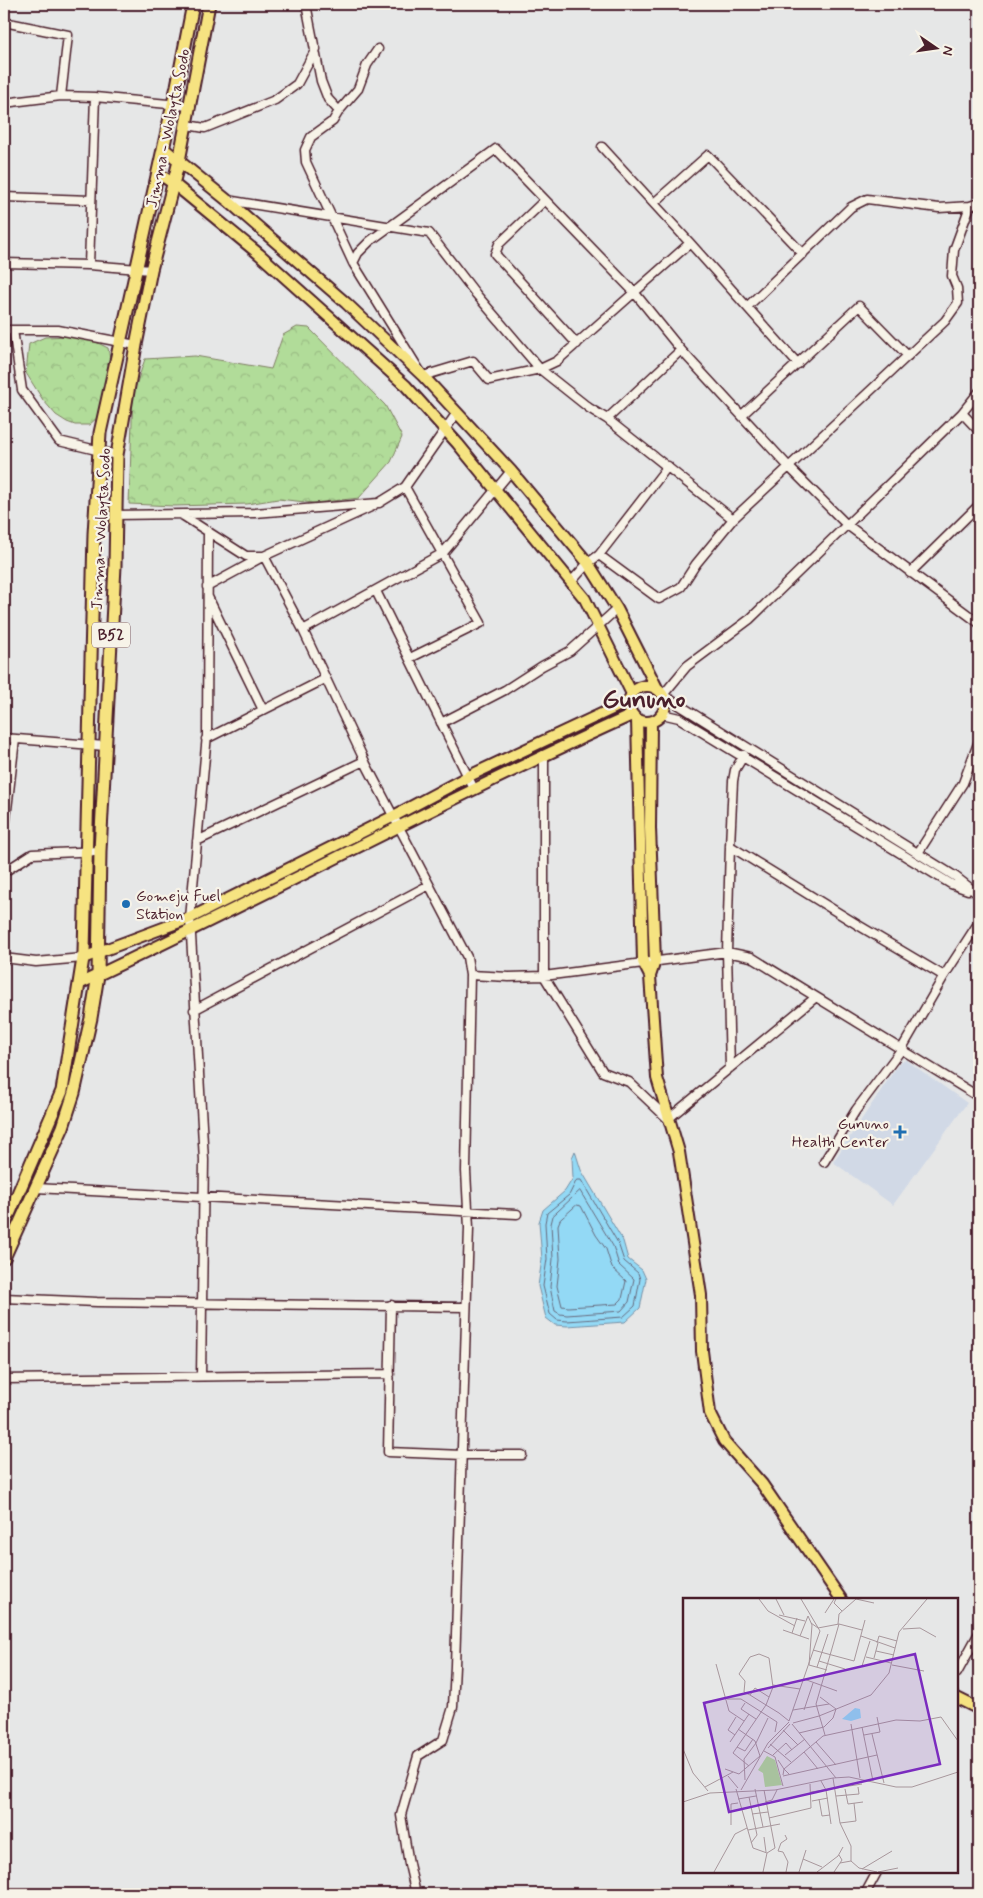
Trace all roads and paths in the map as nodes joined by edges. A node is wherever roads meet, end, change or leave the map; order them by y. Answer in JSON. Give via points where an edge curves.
{"nodes":[{"id":1,"x":193,"y":4,"type":"edge"},
{"id":2,"x":209,"y":4,"type":"edge"},
{"id":3,"x":306,"y":4,"type":"edge"},
{"id":4,"x":4,"y":22,"type":"edge"},
{"id":5,"x":316,"y":49,"type":"junction"},
{"id":6,"x":378,"y":49,"type":"dead end"},
{"id":7,"x":61,"y":96,"type":"junction"},
{"id":8,"x":95,"y":97,"type":"junction"},
{"id":9,"x":4,"y":103,"type":"edge"},
{"id":10,"x":173,"y":104,"type":"junction"},
{"id":11,"x":190,"y":106,"type":"junction"},
{"id":12,"x":339,"y":111,"type":"junction"},
{"id":13,"x":187,"y":125,"type":"junction"},
{"id":14,"x":602,"y":147,"type":"dead end"},
{"id":15,"x":163,"y":148,"type":"junction"},
{"id":16,"x":179,"y":161,"type":"junction"},
{"id":17,"x":158,"y":172,"type":"junction"},
{"id":18,"x":174,"y":184,"type":"junction"},
{"id":19,"x":4,"y":197,"type":"edge"},
{"id":20,"x":91,"y":200,"type":"junction"},
{"id":21,"x":227,"y":200,"type":"junction"},
{"id":22,"x":545,"y":200,"type":"junction"},
{"id":23,"x":654,"y":203,"type":"junction"},
{"id":24,"x":979,"y":203,"type":"edge"},
{"id":25,"x":970,"y":206,"type":"junction"},
{"id":26,"x":332,"y":218,"type":"junction"},
{"id":27,"x":389,"y":227,"type":"junction"},
{"id":28,"x":690,"y":242,"type":"junction"},
{"id":29,"x":804,"y":254,"type":"junction"},
{"id":30,"x":4,"y":263,"type":"edge"},
{"id":31,"x":353,"y":263,"type":"junction"},
{"id":32,"x":89,"y":265,"type":"junction"},
{"id":33,"x":136,"y":269,"type":"junction"},
{"id":34,"x":151,"y":270,"type":"junction"},
{"id":35,"x":634,"y":292,"type":"junction"},
{"id":36,"x":747,"y":307,"type":"junction"},
{"id":37,"x":4,"y":330,"type":"edge"},
{"id":38,"x":12,"y":330,"type":"junction"},
{"id":39,"x":120,"y":342,"type":"junction"},
{"id":40,"x":577,"y":344,"type":"junction"},
{"id":41,"x":136,"y":345,"type":"junction"},
{"id":42,"x":681,"y":350,"type":"junction"},
{"id":43,"x":908,"y":356,"type":"junction"},
{"id":44,"x":798,"y":364,"type":"junction"},
{"id":45,"x":540,"y":369,"type":"junction"},
{"id":46,"x":423,"y":376,"type":"junction"},
{"id":47,"x":979,"y":392,"type":"edge"},
{"id":48,"x":962,"y":413,"type":"junction"},
{"id":49,"x":456,"y":414,"type":"junction"},
{"id":50,"x":742,"y":415,"type":"junction"},
{"id":51,"x":607,"y":419,"type":"junction"},
{"id":52,"x":445,"y":429,"type":"junction"},
{"id":53,"x":979,"y":431,"type":"edge"},
{"id":54,"x":99,"y":451,"type":"junction"},
{"id":55,"x":117,"y":455,"type":"junction"},
{"id":56,"x":668,"y":466,"type":"junction"},
{"id":57,"x":789,"y":466,"type":"junction"},
{"id":58,"x":511,"y":471,"type":"junction"},
{"id":59,"x":405,"y":487,"type":"junction"},
{"id":60,"x":495,"y":490,"type":"junction"},
{"id":61,"x":379,"y":503,"type":"junction"},
{"id":62,"x":979,"y":505,"type":"edge"},
{"id":63,"x":115,"y":515,"type":"junction"},
{"id":64,"x":181,"y":515,"type":"junction"},
{"id":65,"x":733,"y":519,"type":"junction"},
{"id":66,"x":846,"y":524,"type":"junction"},
{"id":67,"x":208,"y":531,"type":"junction"},
{"id":68,"x":443,"y":553,"type":"junction"},
{"id":69,"x":599,"y":555,"type":"junction"},
{"id":70,"x":264,"y":556,"type":"junction"},
{"id":71,"x":588,"y":564,"type":"junction"},
{"id":72,"x":910,"y":573,"type":"junction"},
{"id":73,"x":571,"y":582,"type":"junction"},
{"id":74,"x":207,"y":587,"type":"junction"},
{"id":75,"x":376,"y":591,"type":"junction"},
{"id":76,"x":207,"y":596,"type":"junction"},
{"id":77,"x":617,"y":610,"type":"junction"},
{"id":78,"x":979,"y":623,"type":"edge"},
{"id":79,"x":598,"y":626,"type":"junction"},
{"id":80,"x":303,"y":630,"type":"junction"},
{"id":81,"x":410,"y":658,"type":"junction"},
{"id":82,"x":325,"y":679,"type":"junction"},
{"id":83,"x":661,"y":692,"type":"junction"},
{"id":84,"x":630,"y":697,"type":"junction"},
{"id":85,"x":263,"y":710,"type":"junction"},
{"id":86,"x":662,"y":714,"type":"junction"},
{"id":87,"x":634,"y":717,"type":"junction"},
{"id":88,"x":651,"y":722,"type":"junction"},
{"id":89,"x":441,"y":723,"type":"junction"},
{"id":90,"x":4,"y":738,"type":"edge"},
{"id":91,"x":16,"y":739,"type":"junction"},
{"id":92,"x":206,"y":739,"type":"junction"},
{"id":93,"x":979,"y":741,"type":"edge"},
{"id":94,"x":89,"y":745,"type":"junction"},
{"id":95,"x":105,"y":746,"type":"junction"},
{"id":96,"x":748,"y":748,"type":"junction"},
{"id":97,"x":544,"y":754,"type":"junction"},
{"id":98,"x":742,"y":757,"type":"junction"},
{"id":99,"x":364,"y":761,"type":"junction"},
{"id":100,"x":467,"y":777,"type":"junction"},
{"id":101,"x":474,"y":789,"type":"junction"},
{"id":102,"x":392,"y":817,"type":"junction"},
{"id":103,"x":399,"y":826,"type":"junction"},
{"id":104,"x":645,"y":828,"type":"junction"},
{"id":105,"x":4,"y":836,"type":"edge"},
{"id":106,"x":197,"y":842,"type":"junction"},
{"id":107,"x":730,"y":846,"type":"junction"},
{"id":108,"x":87,"y":851,"type":"junction"},
{"id":109,"x":100,"y":851,"type":"junction"},
{"id":110,"x":918,"y":853,"type":"junction"},
{"id":111,"x":4,"y":872,"type":"edge"},
{"id":112,"x":430,"y":885,"type":"junction"},
{"id":113,"x":653,"y":888,"type":"junction"},
{"id":114,"x":640,"y":890,"type":"junction"},
{"id":115,"x":977,"y":894,"type":"edge"},
{"id":116,"x":190,"y":918,"type":"junction"},
{"id":117,"x":654,"y":920,"type":"junction"},
{"id":118,"x":641,"y":921,"type":"junction"},
{"id":119,"x":979,"y":922,"type":"edge"},
{"id":120,"x":190,"y":931,"type":"junction"},
{"id":121,"x":727,"y":952,"type":"junction"},
{"id":122,"x":98,"y":953,"type":"junction"},
{"id":123,"x":4,"y":958,"type":"edge"},
{"id":124,"x":83,"y":958,"type":"junction"},
{"id":125,"x":656,"y":961,"type":"junction"},
{"id":126,"x":643,"y":962,"type":"junction"},
{"id":127,"x":470,"y":974,"type":"junction"},
{"id":128,"x":98,"y":975,"type":"junction"},
{"id":129,"x":544,"y":976,"type":"junction"},
{"id":130,"x":650,"y":976,"type":"junction"},
{"id":131,"x":944,"y":976,"type":"junction"},
{"id":132,"x":79,"y":984,"type":"junction"},
{"id":133,"x":816,"y":997,"type":"junction"},
{"id":134,"x":194,"y":1010,"type":"junction"},
{"id":135,"x":901,"y":1050,"type":"junction"},
{"id":136,"x":730,"y":1068,"type":"junction"},
{"id":137,"x":979,"y":1097,"type":"edge"},
{"id":138,"x":668,"y":1119,"type":"junction"},
{"id":139,"x":824,"y":1162,"type":"dead end"},
{"id":140,"x":36,"y":1188,"type":"junction"},
{"id":141,"x":204,"y":1197,"type":"junction"},
{"id":142,"x":468,"y":1212,"type":"junction"},
{"id":143,"x":516,"y":1214,"type":"dead end"},
{"id":144,"x":4,"y":1226,"type":"edge"},
{"id":145,"x":4,"y":1258,"type":"edge"},
{"id":146,"x":4,"y":1298,"type":"edge"},
{"id":147,"x":203,"y":1304,"type":"junction"},
{"id":148,"x":391,"y":1305,"type":"junction"},
{"id":149,"x":466,"y":1307,"type":"junction"},
{"id":150,"x":390,"y":1374,"type":"junction"},
{"id":151,"x":201,"y":1376,"type":"junction"},
{"id":152,"x":4,"y":1379,"type":"edge"},
{"id":153,"x":463,"y":1455,"type":"junction"},
{"id":154,"x":522,"y":1455,"type":"dead end"},
{"id":155,"x":840,"y":1598,"type":"edge"},
{"id":156,"x":979,"y":1633,"type":"edge"},
{"id":157,"x":958,"y":1672,"type":"edge"},
{"id":158,"x":958,"y":1698,"type":"edge"},
{"id":159,"x":979,"y":1709,"type":"edge"},
{"id":160,"x":876,"y":1873,"type":"edge"},
{"id":161,"x":416,"y":1894,"type":"edge"},
{"id":162,"x":865,"y":1894,"type":"edge"}],
"edges":[{"from":1,"to":10,"type":"highway","name":"Jimma - Wolayta Sodo","number":"B52"},
{"from":2,"to":11,"type":"highway","name":"Jimma - Wolayta Sodo","number":"B52"},
{"from":3,"to":5,"type":"street"},
{"from":4,"to":7,"type":"street","via":[[68,35]]},
{"from":5,"to":12,"type":"street","via":[[321,81],[328,99]]},
{"from":5,"to":13,"type":"street","via":[[297,84],[275,100],[205,128]]},
{"from":6,"to":12,"type":"street","via":[[367,65],[358,89]]},
{"from":7,"to":8,"type":"street"},
{"from":7,"to":9,"type":"street"},
{"from":8,"to":10,"type":"street"},
{"from":8,"to":20,"type":"street"},
{"from":10,"to":11,"type":"street"},
{"from":10,"to":15,"type":"highway","name":"Jimma - Wolayta Sodo","number":"B52"},
{"from":11,"to":13,"type":"highway","name":"Jimma - Wolayta Sodo","number":"B52"},
{"from":12,"to":26,"type":"street","via":[[333,121],[311,136],[305,150],[306,162]]},
{"from":13,"to":16,"type":"highway","name":"Jimma - Wolayta Sodo","number":"B52"},
{"from":14,"to":23,"type":"street"},
{"from":15,"to":16,"type":"main road"},
{"from":15,"to":17,"type":"highway","name":"Jimma - Wolayta Sodo","number":"B52"},
{"from":16,"to":18,"type":"highway","name":"Jimma - Wolayta Sodo","number":"B52"},
{"from":16,"to":21,"type":"main road"},
{"from":17,"to":18,"type":"main road"},
{"from":17,"to":33,"type":"highway","name":"Jimma - Wolayta Sodo","number":"B52"},
{"from":18,"to":34,"type":"highway","name":"Jimma - Wolayta Sodo","number":"B52"},
{"from":18,"to":52,"type":"main road","via":[[259,254],[406,386]]},
{"from":19,"to":20,"type":"street"},
{"from":20,"to":32,"type":"street"},
{"from":21,"to":26,"type":"street"},
{"from":21,"to":46,"type":"main road","via":[[346,303]]},
{"from":22,"to":27,"type":"street","via":[[496,149]]},
{"from":22,"to":35,"type":"street"},
{"from":22,"to":40,"type":"street","via":[[499,244],[495,254]]},
{"from":23,"to":28,"type":"street"},
{"from":23,"to":29,"type":"street","via":[[708,155]]},
{"from":24,"to":25,"type":"street"},
{"from":25,"to":29,"type":"street","via":[[939,208],[867,200],[851,207]]},
{"from":25,"to":43,"type":"street","via":[[954,250],[952,276],[958,303],[945,321]]},
{"from":26,"to":27,"type":"street"},
{"from":26,"to":31,"type":"street"},
{"from":27,"to":31,"type":"street","via":[[370,241]]},
{"from":27,"to":45,"type":"street","via":[[429,233]]},
{"from":28,"to":35,"type":"street"},
{"from":28,"to":36,"type":"street"},
{"from":29,"to":36,"type":"street"},
{"from":30,"to":32,"type":"street"},
{"from":31,"to":46,"type":"street"},
{"from":32,"to":33,"type":"street"},
{"from":33,"to":34,"type":"street"},
{"from":33,"to":39,"type":"highway","name":"Jimma - Wolayta Sodo","number":"B52"},
{"from":34,"to":41,"type":"highway","name":"Jimma - Wolayta Sodo","number":"B52"},
{"from":35,"to":40,"type":"street"},
{"from":35,"to":42,"type":"street"},
{"from":36,"to":44,"type":"street"},
{"from":37,"to":38,"type":"street"},
{"from":38,"to":39,"type":"street","via":[[58,330]]},
{"from":38,"to":54,"type":"street","via":[[22,390],[59,441]]},
{"from":39,"to":41,"type":"street"},
{"from":39,"to":54,"type":"highway","name":"Jimma - Wolayta Sodo","number":"B52"},
{"from":40,"to":45,"type":"street"},
{"from":41,"to":55,"type":"highway","name":"Jimma - Wolayta Sodo","number":"B52"},
{"from":42,"to":50,"type":"street"},
{"from":42,"to":51,"type":"street"},
{"from":43,"to":44,"type":"street","via":[[859,306]]},
{"from":43,"to":57,"type":"street"},
{"from":44,"to":50,"type":"street"},
{"from":45,"to":46,"type":"street","via":[[489,380],[473,361]]},
{"from":45,"to":51,"type":"street"},
{"from":46,"to":49,"type":"main road"},
{"from":47,"to":48,"type":"street"},
{"from":48,"to":53,"type":"street"},
{"from":48,"to":66,"type":"street"},
{"from":49,"to":52,"type":"street"},
{"from":49,"to":58,"type":"main road"},
{"from":50,"to":57,"type":"street"},
{"from":51,"to":56,"type":"street"},
{"from":52,"to":59,"type":"street"},
{"from":52,"to":60,"type":"main road"},
{"from":54,"to":55,"type":"street"},
{"from":54,"to":94,"type":"highway","name":"Jimma - Wolayta Sodo","number":"B52"},
{"from":55,"to":63,"type":"highway","name":"Jimma - Wolayta Sodo","number":"B52"},
{"from":56,"to":65,"type":"street"},
{"from":56,"to":69,"type":"street"},
{"from":57,"to":65,"type":"street"},
{"from":57,"to":66,"type":"street"},
{"from":58,"to":60,"type":"street"},
{"from":58,"to":71,"type":"main road"},
{"from":59,"to":61,"type":"street"},
{"from":59,"to":68,"type":"street"},
{"from":60,"to":68,"type":"street"},
{"from":60,"to":73,"type":"main road"},
{"from":61,"to":64,"type":"street"},
{"from":61,"to":70,"type":"street"},
{"from":62,"to":72,"type":"street"},
{"from":63,"to":64,"type":"street"},
{"from":63,"to":95,"type":"highway","name":"Jimma - Wolayta Sodo","number":"B52"},
{"from":64,"to":67,"type":"street"},
{"from":65,"to":69,"type":"street","via":[[681,587],[659,599]]},
{"from":66,"to":72,"type":"street"},
{"from":66,"to":83,"type":"street","via":[[750,619],[687,666]]},
{"from":67,"to":70,"type":"street","via":[[246,556]]},
{"from":67,"to":74,"type":"street"},
{"from":68,"to":75,"type":"street"},
{"from":68,"to":81,"type":"street","via":[[482,623]]},
{"from":69,"to":71,"type":"street"},
{"from":70,"to":74,"type":"street"},
{"from":70,"to":80,"type":"street"},
{"from":71,"to":73,"type":"street"},
{"from":71,"to":77,"type":"main road"},
{"from":72,"to":78,"type":"street"},
{"from":73,"to":79,"type":"main road","via":[[585,599]]},
{"from":74,"to":76,"type":"street"},
{"from":75,"to":80,"type":"street"},
{"from":75,"to":81,"type":"street"},
{"from":76,"to":85,"type":"street"},
{"from":76,"to":92,"type":"street"},
{"from":77,"to":79,"type":"street"},
{"from":77,"to":83,"type":"main road"},
{"from":79,"to":84,"type":"main road"},
{"from":79,"to":89,"type":"street","via":[[570,652]]},
{"from":80,"to":82,"type":"street"},
{"from":81,"to":89,"type":"street"},
{"from":82,"to":85,"type":"street"},
{"from":82,"to":99,"type":"street"},
{"from":83,"to":84,"type":"main road","via":[[652,686],[644,686],[637,688]]},
{"from":83,"to":86,"type":"main road","via":[[665,701]]},
{"from":83,"to":96,"type":"street"},
{"from":84,"to":87,"type":"main road","via":[[629,708]]},
{"from":84,"to":100,"type":"main road"},
{"from":85,"to":92,"type":"street"},
{"from":86,"to":88,"type":"main road"},
{"from":86,"to":98,"type":"street","via":[[679,718]]},
{"from":87,"to":88,"type":"main road","via":[[644,723]]},
{"from":87,"to":97,"type":"main road"},
{"from":87,"to":104,"type":"main road"},
{"from":88,"to":104,"type":"main road"},
{"from":89,"to":100,"type":"street"},
{"from":90,"to":91,"type":"street"},
{"from":91,"to":94,"type":"street"},
{"from":91,"to":105,"type":"street"},
{"from":92,"to":106,"type":"street"},
{"from":93,"to":110,"type":"street","via":[[963,783]]},
{"from":94,"to":95,"type":"street"},
{"from":94,"to":108,"type":"highway","name":"Jimma - Wolayta Sodo","number":"B52"},
{"from":95,"to":109,"type":"highway","name":"Jimma - Wolayta Sodo","number":"B52"},
{"from":96,"to":98,"type":"street"},
{"from":96,"to":110,"type":"street"},
{"from":97,"to":101,"type":"main road"},
{"from":97,"to":129,"type":"street"},
{"from":98,"to":107,"type":"street","via":[[733,781]]},
{"from":98,"to":115,"type":"street","via":[[950,884]]},
{"from":99,"to":102,"type":"street"},
{"from":99,"to":106,"type":"street"},
{"from":100,"to":101,"type":"street"},
{"from":100,"to":102,"type":"main road"},
{"from":101,"to":103,"type":"main road"},
{"from":102,"to":103,"type":"street"},
{"from":102,"to":116,"type":"main road"},
{"from":103,"to":112,"type":"street"},
{"from":103,"to":120,"type":"main road"},
{"from":104,"to":113,"type":"main road"},
{"from":104,"to":114,"type":"main road"},
{"from":106,"to":116,"type":"street"},
{"from":107,"to":121,"type":"street"},
{"from":107,"to":131,"type":"street"},
{"from":108,"to":109,"type":"street"},
{"from":108,"to":111,"type":"street","via":[[32,854]]},
{"from":108,"to":124,"type":"highway","name":"Jimma - Wolayta Sodo","number":"B52"},
{"from":109,"to":122,"type":"highway","name":"Jimma - Wolayta Sodo","number":"B52"},
{"from":110,"to":115,"type":"street","via":[[956,876]]},
{"from":112,"to":127,"type":"street","via":[[467,957]]},
{"from":112,"to":134,"type":"street"},
{"from":113,"to":114,"type":"main road"},
{"from":113,"to":117,"type":"main road"},
{"from":114,"to":118,"type":"main road"},
{"from":116,"to":120,"type":"street"},
{"from":116,"to":122,"type":"main road"},
{"from":117,"to":118,"type":"main road"},
{"from":117,"to":125,"type":"main road"},
{"from":118,"to":126,"type":"main road"},
{"from":119,"to":131,"type":"street"},
{"from":120,"to":128,"type":"main road"},
{"from":120,"to":134,"type":"street"},
{"from":121,"to":125,"type":"street"},
{"from":121,"to":133,"type":"street","via":[[751,957]]},
{"from":121,"to":136,"type":"street"},
{"from":122,"to":124,"type":"main road"},
{"from":122,"to":128,"type":"highway","name":"Jimma - Wolayta Sodo","number":"B52"},
{"from":123,"to":124,"type":"street","via":[[36,962]]},
{"from":124,"to":132,"type":"highway","name":"Jimma - Wolayta Sodo","number":"B52"},
{"from":125,"to":126,"type":"street"},
{"from":125,"to":130,"type":"main road"},
{"from":126,"to":129,"type":"street"},
{"from":126,"to":130,"type":"main road"},
{"from":127,"to":129,"type":"street"},
{"from":127,"to":142,"type":"street"},
{"from":128,"to":132,"type":"main road"},
{"from":128,"to":140,"type":"highway","name":"Jimma - Wolayta Sodo","number":"B52","via":[[74,1094]]},
{"from":129,"to":138,"type":"street","via":[[603,1072],[629,1082]]},
{"from":130,"to":138,"type":"main road","via":[[657,1078]]},
{"from":131,"to":135,"type":"street"},
{"from":132,"to":144,"type":"highway","name":"Jimma - Wolayta Sodo","number":"B52","via":[[62,1092]]},
{"from":133,"to":135,"type":"street"},
{"from":133,"to":136,"type":"street"},
{"from":134,"to":141,"type":"street"},
{"from":135,"to":137,"type":"street"},
{"from":135,"to":139,"type":"street","via":[[856,1110]]},
{"from":136,"to":138,"type":"street"},
{"from":138,"to":155,"type":"main road","via":[[679,1152],[701,1295],[702,1351],[710,1413],[724,1441],[762,1484]]},
{"from":140,"to":141,"type":"street"},
{"from":140,"to":145,"type":"highway","name":"Jimma - Wolayta Sodo","number":"B52"},
{"from":141,"to":142,"type":"street"},
{"from":141,"to":147,"type":"street"},
{"from":142,"to":143,"type":"street"},
{"from":142,"to":149,"type":"street"},
{"from":146,"to":147,"type":"street"},
{"from":147,"to":148,"type":"street"},
{"from":147,"to":151,"type":"street"},
{"from":148,"to":149,"type":"street"},
{"from":148,"to":150,"type":"street"},
{"from":149,"to":153,"type":"street"},
{"from":150,"to":151,"type":"street"},
{"from":150,"to":153,"type":"street","via":[[388,1452]]},
{"from":151,"to":152,"type":"street"},
{"from":153,"to":154,"type":"street"},
{"from":153,"to":161,"type":"street","via":[[453,1706],[443,1740],[418,1756],[401,1815]]},
{"from":156,"to":157,"type":"street"},
{"from":158,"to":159,"type":"main road"},
{"from":160,"to":162,"type":"street"}]}
